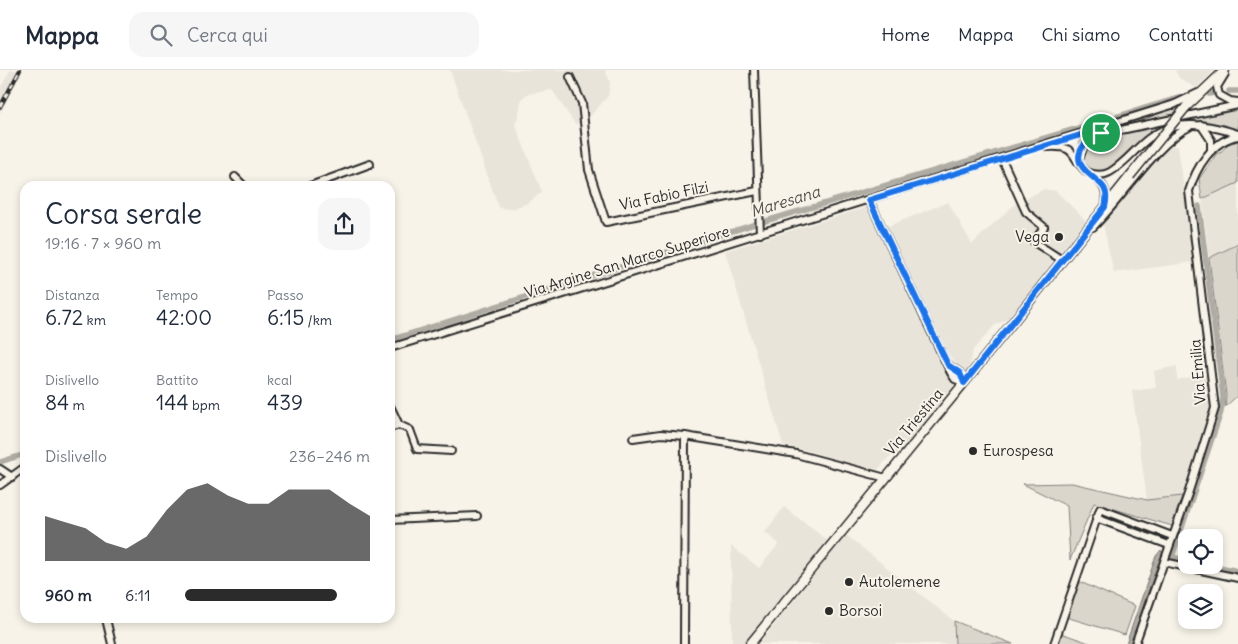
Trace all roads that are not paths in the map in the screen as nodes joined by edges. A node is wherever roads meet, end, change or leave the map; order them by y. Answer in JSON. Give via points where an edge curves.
{"nodes":[{"id":1,"x":754,"y":70,"type":"edge"},
{"id":2,"x":1227,"y":70,"type":"edge"},
{"id":3,"x":570,"y":77,"type":"dead end"},
{"id":4,"x":1200,"y":92,"type":"junction"},
{"id":5,"x":1238,"y":103,"type":"edge"},
{"id":6,"x":1175,"y":104,"type":"junction"},
{"id":7,"x":1193,"y":125,"type":"junction"},
{"id":8,"x":1201,"y":125,"type":"junction"},
{"id":9,"x":1095,"y":134,"type":"junction"},
{"id":10,"x":1238,"y":135,"type":"edge"},
{"id":11,"x":1043,"y":147,"type":"junction"},
{"id":12,"x":1210,"y":152,"type":"junction"},
{"id":13,"x":1002,"y":159,"type":"junction"},
{"id":14,"x":1079,"y":161,"type":"junction"},
{"id":15,"x":370,"y":164,"type":"dead end"},
{"id":16,"x":1090,"y":174,"type":"junction"},
{"id":17,"x":235,"y":177,"type":"dead end"},
{"id":18,"x":239,"y":181,"type":"edge"},
{"id":19,"x":324,"y":181,"type":"edge"},
{"id":20,"x":757,"y":191,"type":"junction"},
{"id":21,"x":869,"y":200,"type":"junction"},
{"id":22,"x":1105,"y":207,"type":"junction"},
{"id":23,"x":760,"y":232,"type":"junction"},
{"id":24,"x":1077,"y":241,"type":"junction"},
{"id":25,"x":1062,"y":260,"type":"junction"},
{"id":26,"x":395,"y":346,"type":"edge"},
{"id":27,"x":964,"y":383,"type":"junction"},
{"id":28,"x":395,"y":417,"type":"edge"},
{"id":29,"x":399,"y":425,"type":"junction"},
{"id":30,"x":395,"y":426,"type":"edge"},
{"id":31,"x":685,"y":436,"type":"junction"},
{"id":32,"x":633,"y":438,"type":"dead end"},
{"id":33,"x":451,"y":450,"type":"dead end"},
{"id":34,"x":0,"y":469,"type":"edge"},
{"id":35,"x":20,"y":471,"type":"edge"},
{"id":36,"x":12,"y":477,"type":"junction"},
{"id":37,"x":886,"y":478,"type":"junction"},
{"id":38,"x":0,"y":485,"type":"edge"},
{"id":39,"x":477,"y":516,"type":"dead end"},
{"id":40,"x":1096,"y":518,"type":"junction"},
{"id":41,"x":395,"y":520,"type":"edge"},
{"id":42,"x":1172,"y":536,"type":"junction"},
{"id":43,"x":1169,"y":545,"type":"junction"},
{"id":44,"x":1165,"y":557,"type":"junction"},
{"id":45,"x":1238,"y":578,"type":"edge"},
{"id":46,"x":107,"y":623,"type":"edge"},
{"id":47,"x":112,"y":644,"type":"edge"},
{"id":48,"x":684,"y":644,"type":"edge"},
{"id":49,"x":750,"y":644,"type":"edge"},
{"id":50,"x":1054,"y":644,"type":"edge"},
{"id":51,"x":1135,"y":644,"type":"edge"}],
"edges":[{"from":1,"to":20,"type":"street"},
{"from":2,"to":4,"type":"main road","name":"Via Triestina"},
{"from":2,"to":5,"type":"street","via":[[1218,82],[1217,90],[1223,97]]},
{"from":3,"to":20,"type":"street","name":"Via Fabio Filzi","via":[[582,103],[589,170],[606,222]]},
{"from":4,"to":6,"type":"street"},
{"from":4,"to":22,"type":"main road","name":"Via Triestina","bridge":true},
{"from":5,"to":9,"type":"street"},
{"from":6,"to":9,"type":"street"},
{"from":6,"to":9,"type":"street"},
{"from":7,"to":8,"type":"street"},
{"from":7,"to":16,"type":"street","via":[[1160,131],[1146,139],[1110,172]]},
{"from":7,"to":24,"type":"street","via":[[1167,141],[1111,210]]},
{"from":8,"to":10,"type":"street"},
{"from":8,"to":12,"type":"street","via":[[1211,140]]},
{"from":9,"to":11,"type":"street","name":"Via Argine San Marco Superiore"},
{"from":9,"to":14,"type":"street","via":[[1081,149]]},
{"from":10,"to":12,"type":"street","via":[[1222,141]]},
{"from":11,"to":13,"type":"street","name":"Via Argine San Marco Superiore"},
{"from":11,"to":14,"type":"street","via":[[1067,149]]},
{"from":12,"to":42,"type":"street","name":"Via Emilia","via":[[1189,192],[1215,408]]},
{"from":13,"to":21,"type":"street","name":"Via Argine San Marco Superiore"},
{"from":13,"to":25,"type":"street","via":[[1026,212],[1044,227],[1034,242]]},
{"from":14,"to":16,"type":"street"},
{"from":15,"to":19,"type":"street"},
{"from":16,"to":22,"type":"street","via":[[1105,189]]},
{"from":17,"to":18,"type":"street"},
{"from":20,"to":23,"type":"street"},
{"from":21,"to":23,"type":"street","name":"Via Argine San Marco Superiore"},
{"from":21,"to":27,"type":"street","via":[[948,365],[960,373]]},
{"from":22,"to":24,"type":"main road","name":"Via Triestina"},
{"from":23,"to":26,"type":"street","name":"Via Argine San Marco Superiore"},
{"from":24,"to":25,"type":"main road","name":"Via Triestina"},
{"from":25,"to":27,"type":"main road","name":"Via Triestina"},
{"from":27,"to":37,"type":"main road","name":"Via Triestina"},
{"from":28,"to":29,"type":"street"},
{"from":29,"to":30,"type":"street"},
{"from":29,"to":33,"type":"street","via":[[410,430],[417,449]]},
{"from":31,"to":32,"type":"street","name":"Via Triestina","via":[[660,434]]},
{"from":31,"to":37,"type":"street","name":"Via Triestina","via":[[796,454]]},
{"from":31,"to":48,"type":"street"},
{"from":34,"to":36,"type":"street"},
{"from":35,"to":36,"type":"street"},
{"from":36,"to":38,"type":"street"},
{"from":37,"to":49,"type":"main road","name":"Via Triestina"},
{"from":39,"to":41,"type":"street"},
{"from":40,"to":42,"type":"street","via":[[1100,508]]},
{"from":40,"to":43,"type":"street"},
{"from":40,"to":50,"type":"street"},
{"from":42,"to":43,"type":"street","name":"Via Emilia"},
{"from":43,"to":44,"type":"street","name":"Via Emilia"},
{"from":44,"to":45,"type":"street"},
{"from":44,"to":51,"type":"street","name":"Via Emilia"},
{"from":46,"to":47,"type":"street"}]}
